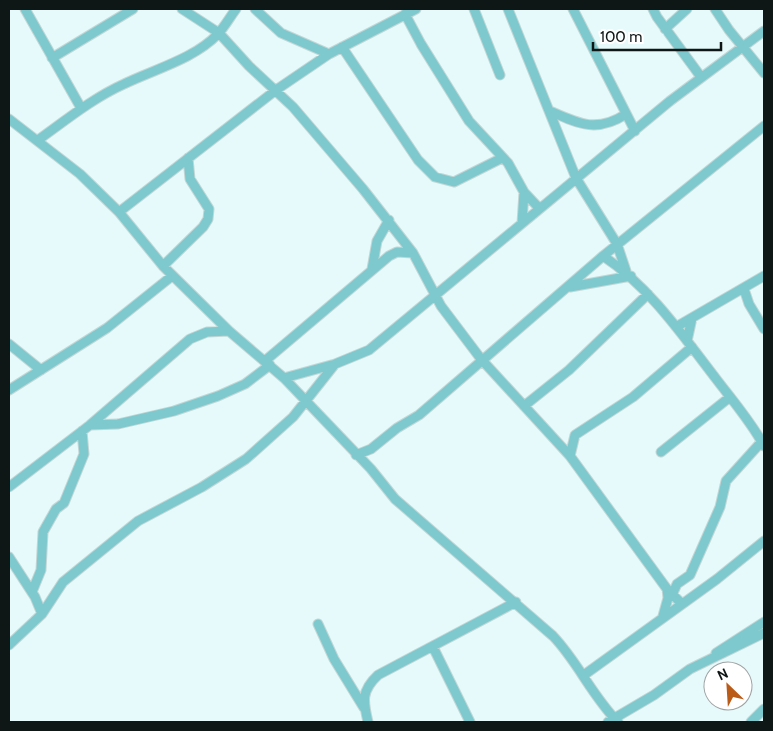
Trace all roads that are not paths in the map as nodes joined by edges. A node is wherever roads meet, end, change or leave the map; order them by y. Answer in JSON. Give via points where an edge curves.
{"nodes":[{"id":1,"x":25,"y":9,"type":"edge"},
{"id":2,"x":133,"y":9,"type":"edge"},
{"id":3,"x":182,"y":9,"type":"edge"},
{"id":4,"x":236,"y":9,"type":"edge"},
{"id":5,"x":255,"y":9,"type":"edge"},
{"id":6,"x":416,"y":9,"type":"edge"},
{"id":7,"x":474,"y":9,"type":"edge"},
{"id":8,"x":508,"y":9,"type":"edge"},
{"id":9,"x":573,"y":9,"type":"edge"},
{"id":10,"x":644,"y":9,"type":"edge"},
{"id":11,"x":687,"y":9,"type":"edge"},
{"id":12,"x":715,"y":9,"type":"edge"},
{"id":13,"x":655,"y":13,"type":"edge"},
{"id":14,"x":405,"y":14,"type":"junction"},
{"id":15,"x":665,"y":28,"type":"junction"},
{"id":16,"x":764,"y":31,"type":"edge"},
{"id":17,"x":219,"y":33,"type":"junction"},
{"id":18,"x":342,"y":47,"type":"junction"},
{"id":19,"x":743,"y":48,"type":"junction"},
{"id":20,"x":329,"y":54,"type":"junction"},
{"id":21,"x":52,"y":58,"type":"junction"},
{"id":22,"x":764,"y":74,"type":"edge"},
{"id":23,"x":500,"y":75,"type":"dead end"},
{"id":24,"x":701,"y":77,"type":"junction"},
{"id":25,"x":276,"y":90,"type":"junction"},
{"id":26,"x":81,"y":108,"type":"junction"},
{"id":27,"x":550,"y":111,"type":"junction"},
{"id":28,"x":626,"y":114,"type":"junction"},
{"id":29,"x":9,"y":119,"type":"edge"},
{"id":30,"x":764,"y":126,"type":"edge"},
{"id":31,"x":634,"y":131,"type":"junction"},
{"id":32,"x":38,"y":140,"type":"junction"},
{"id":33,"x":188,"y":158,"type":"junction"},
{"id":34,"x":502,"y":158,"type":"junction"},
{"id":35,"x":576,"y":178,"type":"junction"},
{"id":36,"x":524,"y":192,"type":"junction"},
{"id":37,"x":539,"y":208,"type":"junction"},
{"id":38,"x":119,"y":212,"type":"junction"},
{"id":39,"x":389,"y":220,"type":"junction"},
{"id":40,"x":522,"y":223,"type":"junction"},
{"id":41,"x":617,"y":244,"type":"junction"},
{"id":42,"x":413,"y":253,"type":"junction"},
{"id":43,"x":603,"y":256,"type":"junction"},
{"id":44,"x":163,"y":266,"type":"junction"},
{"id":45,"x":372,"y":268,"type":"junction"},
{"id":46,"x":628,"y":273,"type":"junction"},
{"id":47,"x":172,"y":276,"type":"junction"},
{"id":48,"x":764,"y":276,"type":"edge"},
{"id":49,"x":568,"y":287,"type":"junction"},
{"id":50,"x":744,"y":289,"type":"junction"},
{"id":51,"x":648,"y":294,"type":"junction"},
{"id":52,"x":437,"y":295,"type":"junction"},
{"id":53,"x":692,"y":318,"type":"junction"},
{"id":54,"x":676,"y":327,"type":"junction"},
{"id":55,"x":764,"y":329,"type":"edge"},
{"id":56,"x":229,"y":331,"type":"junction"},
{"id":57,"x":9,"y":344,"type":"edge"},
{"id":58,"x":689,"y":344,"type":"junction"},
{"id":59,"x":481,"y":359,"type":"junction"},
{"id":60,"x":268,"y":362,"type":"junction"},
{"id":61,"x":335,"y":364,"type":"junction"},
{"id":62,"x":42,"y":370,"type":"junction"},
{"id":63,"x":284,"y":378,"type":"junction"},
{"id":64,"x":9,"y":390,"type":"edge"},
{"id":65,"x":730,"y":397,"type":"junction"},
{"id":66,"x":304,"y":402,"type":"junction"},
{"id":67,"x":524,"y":406,"type":"junction"},
{"id":68,"x":90,"y":425,"type":"junction"},
{"id":69,"x":82,"y":431,"type":"junction"},
{"id":70,"x":764,"y":442,"type":"edge"},
{"id":71,"x":661,"y":452,"type":"dead end"},
{"id":72,"x":356,"y":455,"type":"junction"},
{"id":73,"x":570,"y":456,"type":"junction"},
{"id":74,"x":9,"y":487,"type":"edge"},
{"id":75,"x":764,"y":541,"type":"edge"},
{"id":76,"x":9,"y":557,"type":"edge"},
{"id":77,"x":32,"y":592,"type":"junction"},
{"id":78,"x":670,"y":592,"type":"junction"},
{"id":79,"x":516,"y":602,"type":"junction"},
{"id":80,"x":681,"y":603,"type":"junction"},
{"id":81,"x":42,"y":614,"type":"junction"},
{"id":82,"x":662,"y":617,"type":"junction"},
{"id":83,"x":764,"y":622,"type":"edge"},
{"id":84,"x":318,"y":624,"type":"dead end"},
{"id":85,"x":764,"y":633,"type":"edge"},
{"id":86,"x":9,"y":646,"type":"edge"},
{"id":87,"x":433,"y":647,"type":"junction"},
{"id":88,"x":690,"y":669,"type":"junction"},
{"id":89,"x":584,"y":675,"type":"junction"},
{"id":90,"x":365,"y":708,"type":"junction"},
{"id":91,"x":764,"y":709,"type":"edge"},
{"id":92,"x":613,"y":721,"type":"edge"},
{"id":93,"x":368,"y":722,"type":"edge"},
{"id":94,"x":470,"y":722,"type":"edge"},
{"id":95,"x":751,"y":722,"type":"edge"}],
"edges":[{"from":1,"to":21,"type":"street"},
{"from":2,"to":21,"type":"street"},
{"from":3,"to":17,"type":"street"},
{"from":4,"to":17,"type":"street"},
{"from":5,"to":20,"type":"street","via":[[280,33]]},
{"from":6,"to":14,"type":"street"},
{"from":7,"to":23,"type":"street"},
{"from":8,"to":27,"type":"street"},
{"from":9,"to":28,"type":"street"},
{"from":10,"to":13,"type":"street"},
{"from":11,"to":15,"type":"street"},
{"from":12,"to":19,"type":"street"},
{"from":13,"to":15,"type":"street"},
{"from":14,"to":18,"type":"street"},
{"from":14,"to":34,"type":"street","via":[[453,97]]},
{"from":15,"to":24,"type":"street"},
{"from":16,"to":19,"type":"street"},
{"from":17,"to":25,"type":"street","via":[[243,61]]},
{"from":17,"to":26,"type":"street","via":[[178,60]]},
{"from":18,"to":20,"type":"street"},
{"from":18,"to":34,"type":"street","via":[[418,160],[435,177],[454,182]]},
{"from":19,"to":22,"type":"street"},
{"from":19,"to":24,"type":"street"},
{"from":20,"to":25,"type":"street"},
{"from":21,"to":26,"type":"street"},
{"from":24,"to":31,"type":"street"},
{"from":25,"to":33,"type":"street"},
{"from":25,"to":39,"type":"street"},
{"from":26,"to":32,"type":"street"},
{"from":27,"to":28,"type":"street","via":[[581,125],[601,126]]},
{"from":27,"to":35,"type":"street"},
{"from":28,"to":31,"type":"street"},
{"from":29,"to":32,"type":"street"},
{"from":30,"to":41,"type":"street"},
{"from":31,"to":35,"type":"street"},
{"from":32,"to":38,"type":"street"},
{"from":33,"to":38,"type":"street"},
{"from":33,"to":44,"type":"street","via":[[190,179],[209,209],[208,218],[203,227]]},
{"from":34,"to":36,"type":"street"},
{"from":35,"to":37,"type":"street"},
{"from":35,"to":41,"type":"street"},
{"from":36,"to":37,"type":"street"},
{"from":36,"to":40,"type":"street"},
{"from":37,"to":40,"type":"street"},
{"from":38,"to":44,"type":"street"},
{"from":39,"to":42,"type":"street"},
{"from":39,"to":45,"type":"street","via":[[377,240]]},
{"from":40,"to":52,"type":"street"},
{"from":41,"to":43,"type":"street"},
{"from":41,"to":46,"type":"street"},
{"from":42,"to":45,"type":"street","via":[[397,252]]},
{"from":42,"to":52,"type":"street"},
{"from":43,"to":46,"type":"street"},
{"from":43,"to":49,"type":"street"},
{"from":44,"to":47,"type":"street"},
{"from":45,"to":60,"type":"street"},
{"from":46,"to":49,"type":"street"},
{"from":46,"to":51,"type":"street"},
{"from":47,"to":56,"type":"street"},
{"from":47,"to":62,"type":"street","via":[[107,328]]},
{"from":48,"to":50,"type":"street"},
{"from":49,"to":59,"type":"street"},
{"from":50,"to":53,"type":"street"},
{"from":50,"to":55,"type":"street"},
{"from":51,"to":54,"type":"street"},
{"from":51,"to":67,"type":"street","via":[[570,370]]},
{"from":52,"to":59,"type":"street","via":[[446,313]]},
{"from":52,"to":61,"type":"street","via":[[369,350]]},
{"from":53,"to":54,"type":"street"},
{"from":53,"to":58,"type":"street"},
{"from":54,"to":58,"type":"street"},
{"from":56,"to":60,"type":"street"},
{"from":56,"to":68,"type":"street","via":[[207,332],[190,339]]},
{"from":57,"to":62,"type":"street"},
{"from":58,"to":65,"type":"street"},
{"from":58,"to":73,"type":"street","via":[[633,397],[575,435]]},
{"from":59,"to":67,"type":"street"},
{"from":59,"to":72,"type":"street","via":[[419,415],[371,449]]},
{"from":60,"to":63,"type":"street"},
{"from":60,"to":68,"type":"street","via":[[244,384],[218,396],[118,424]]},
{"from":61,"to":63,"type":"street"},
{"from":61,"to":66,"type":"street"},
{"from":62,"to":64,"type":"street"},
{"from":63,"to":66,"type":"street"},
{"from":65,"to":70,"type":"street"},
{"from":65,"to":71,"type":"street"},
{"from":66,"to":72,"type":"street"},
{"from":66,"to":81,"type":"street","via":[[279,431],[246,459],[138,521],[64,582]]},
{"from":67,"to":73,"type":"street"},
{"from":68,"to":69,"type":"street"},
{"from":69,"to":74,"type":"street"},
{"from":69,"to":77,"type":"street","via":[[84,454],[64,503],[56,509],[43,532],[41,570]]},
{"from":70,"to":78,"type":"street","via":[[726,481],[720,507],[690,574]]},
{"from":72,"to":79,"type":"street","via":[[395,499]]},
{"from":73,"to":78,"type":"street"},
{"from":75,"to":80,"type":"street"},
{"from":76,"to":77,"type":"street"},
{"from":77,"to":81,"type":"street"},
{"from":78,"to":80,"type":"street"},
{"from":78,"to":82,"type":"street"},
{"from":79,"to":87,"type":"street"},
{"from":79,"to":89,"type":"street","via":[[564,647]]},
{"from":80,"to":82,"type":"street"},
{"from":81,"to":86,"type":"street"},
{"from":82,"to":89,"type":"street"},
{"from":83,"to":88,"type":"street"},
{"from":84,"to":90,"type":"street","via":[[334,659]]},
{"from":85,"to":88,"type":"street"},
{"from":87,"to":90,"type":"street","via":[[378,675],[366,688]]},
{"from":87,"to":94,"type":"street"},
{"from":88,"to":92,"type":"street"},
{"from":89,"to":92,"type":"street"},
{"from":90,"to":93,"type":"street"},
{"from":91,"to":95,"type":"street"}]}
